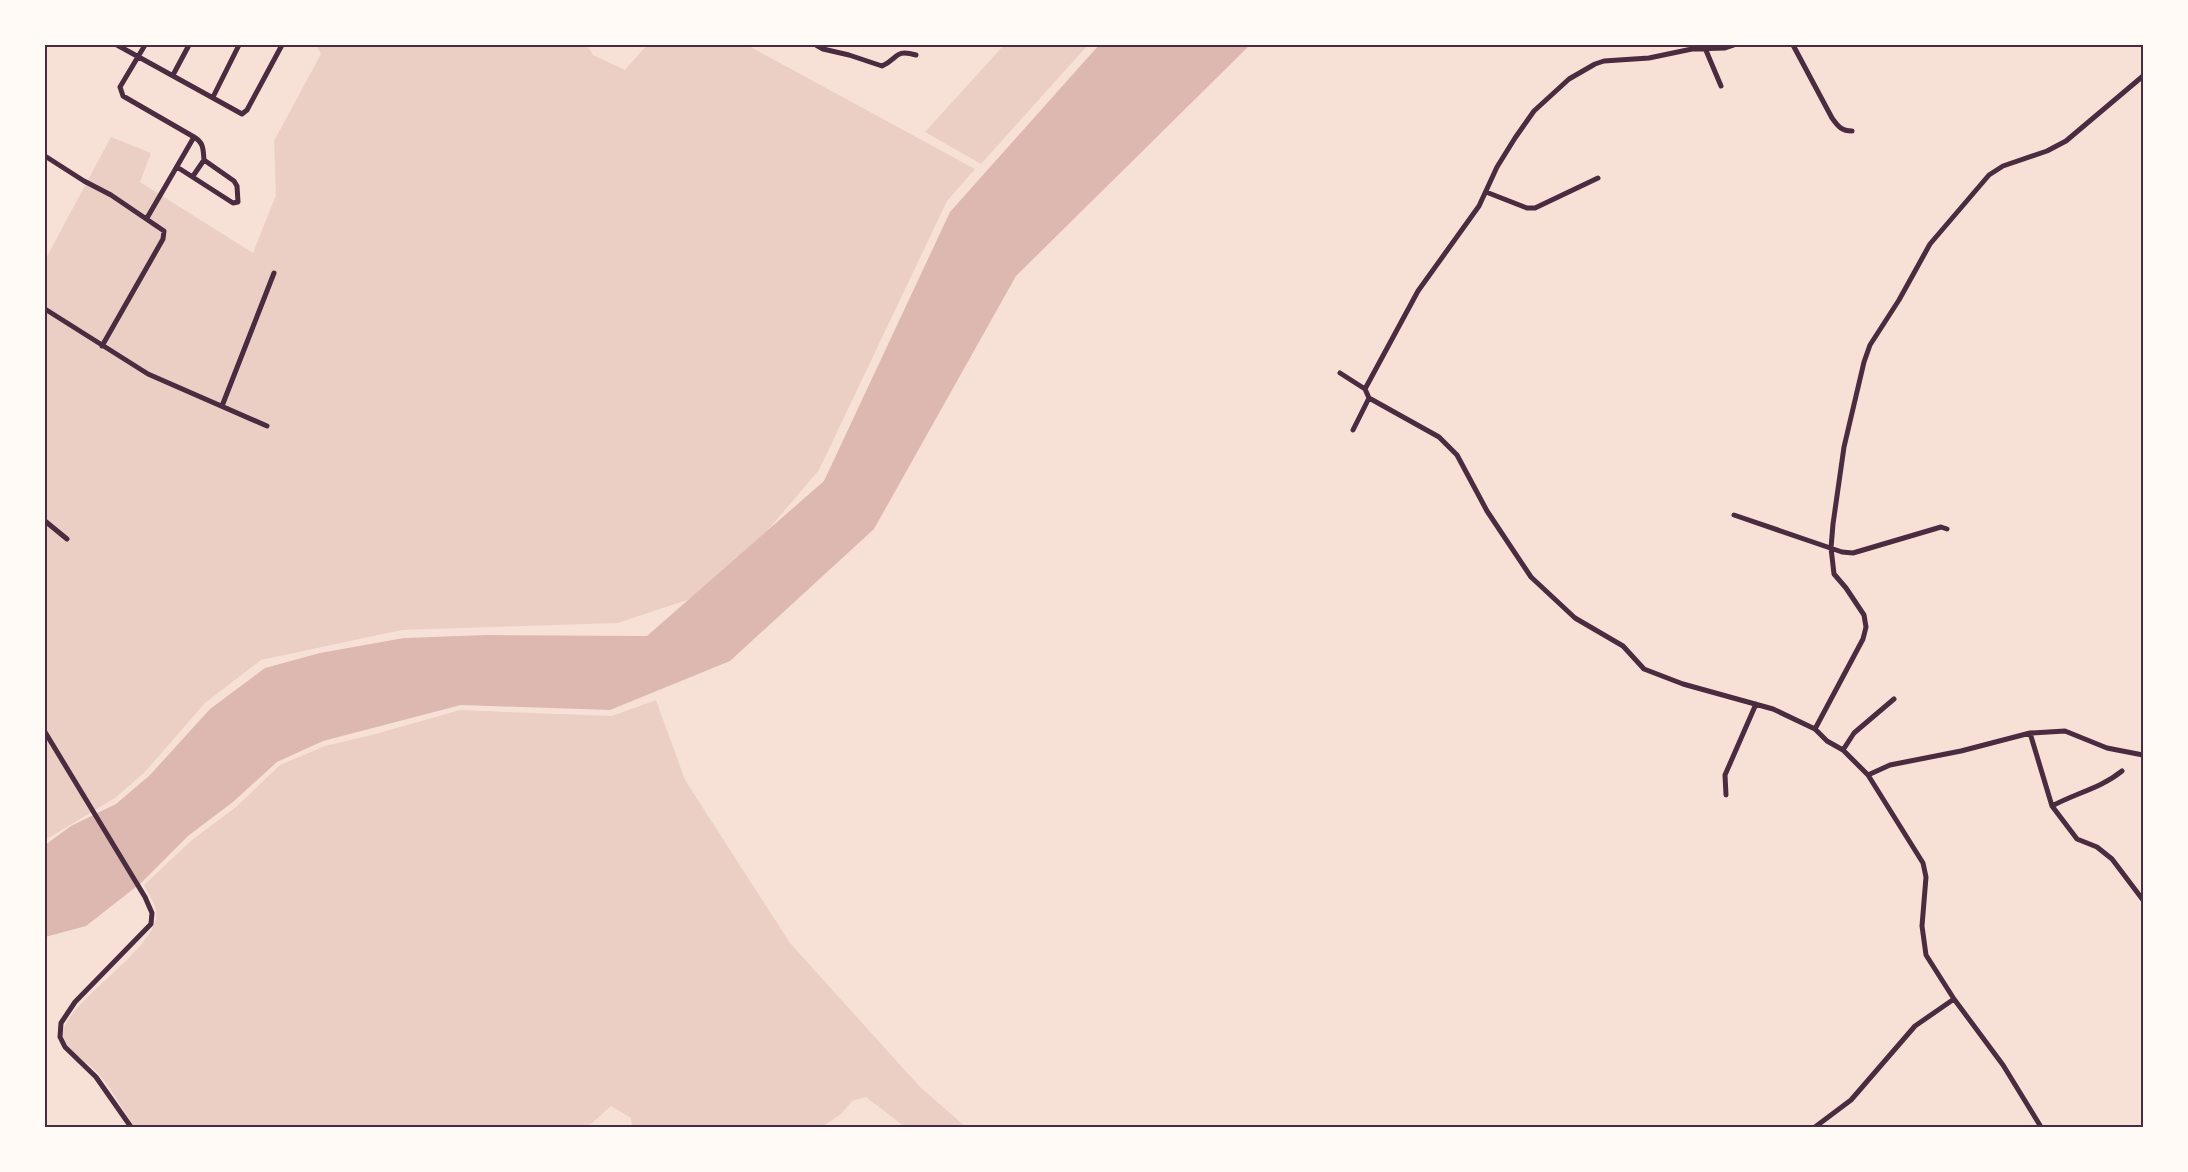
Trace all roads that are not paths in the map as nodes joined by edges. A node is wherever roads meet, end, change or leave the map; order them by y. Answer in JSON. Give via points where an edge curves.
{"nodes":[{"id":1,"x":117,"y":45,"type":"edge"},
{"id":2,"x":145,"y":45,"type":"edge"},
{"id":3,"x":189,"y":45,"type":"edge"},
{"id":4,"x":239,"y":45,"type":"edge"},
{"id":5,"x":282,"y":45,"type":"edge"},
{"id":6,"x":816,"y":45,"type":"edge"},
{"id":7,"x":1734,"y":45,"type":"edge"},
{"id":8,"x":1793,"y":45,"type":"edge"},
{"id":9,"x":1705,"y":48,"type":"junction"},
{"id":10,"x":916,"y":55,"type":"dead end"},
{"id":11,"x":139,"y":57,"type":"junction"},
{"id":12,"x":173,"y":75,"type":"junction"},
{"id":13,"x":2143,"y":76,"type":"edge"},
{"id":14,"x":1721,"y":86,"type":"dead end"},
{"id":15,"x":213,"y":97,"type":"junction"},
{"id":16,"x":1852,"y":131,"type":"dead end"},
{"id":17,"x":194,"y":137,"type":"junction"},
{"id":18,"x":45,"y":156,"type":"edge"},
{"id":19,"x":204,"y":160,"type":"junction"},
{"id":20,"x":177,"y":167,"type":"junction"},
{"id":21,"x":193,"y":176,"type":"junction"},
{"id":22,"x":1598,"y":177,"type":"dead end"},
{"id":23,"x":1486,"y":192,"type":"junction"},
{"id":24,"x":147,"y":218,"type":"junction"},
{"id":25,"x":274,"y":273,"type":"dead end"},
{"id":26,"x":45,"y":309,"type":"edge"},
{"id":27,"x":102,"y":346,"type":"junction"},
{"id":28,"x":1341,"y":373,"type":"dead end"},
{"id":29,"x":1365,"y":389,"type":"junction"},
{"id":30,"x":1369,"y":398,"type":"junction"},
{"id":31,"x":222,"y":406,"type":"junction"},
{"id":32,"x":267,"y":426,"type":"dead end"},
{"id":33,"x":1353,"y":430,"type":"dead end"},
{"id":34,"x":1734,"y":515,"type":"dead end"},
{"id":35,"x":45,"y":521,"type":"edge"},
{"id":36,"x":1947,"y":529,"type":"dead end"},
{"id":37,"x":67,"y":539,"type":"dead end"},
{"id":38,"x":1831,"y":548,"type":"junction"},
{"id":39,"x":1894,"y":699,"type":"dead end"},
{"id":40,"x":1756,"y":704,"type":"junction"},
{"id":41,"x":1815,"y":729,"type":"junction"},
{"id":42,"x":45,"y":732,"type":"edge"},
{"id":43,"x":2030,"y":733,"type":"junction"},
{"id":44,"x":1843,"y":750,"type":"junction"},
{"id":45,"x":2143,"y":755,"type":"edge"},
{"id":46,"x":2122,"y":771,"type":"dead end"},
{"id":47,"x":1869,"y":775,"type":"junction"},
{"id":48,"x":1726,"y":795,"type":"dead end"},
{"id":49,"x":2052,"y":806,"type":"junction"},
{"id":50,"x":2143,"y":900,"type":"edge"},
{"id":51,"x":1954,"y":999,"type":"junction"},
{"id":52,"x":1825,"y":1121,"type":"junction"},
{"id":53,"x":131,"y":1127,"type":"edge"},
{"id":54,"x":1815,"y":1127,"type":"edge"},
{"id":55,"x":1828,"y":1127,"type":"edge"},
{"id":56,"x":2041,"y":1127,"type":"edge"}],
"edges":[{"from":1,"to":11,"type":"street"},
{"from":2,"to":11,"type":"street"},
{"from":3,"to":12,"type":"street"},
{"from":4,"to":15,"type":"street"},
{"from":5,"to":15,"type":"street","via":[[245,113]]},
{"from":6,"to":10,"type":"street","via":[[882,66],[899,52]]},
{"from":7,"to":9,"type":"street"},
{"from":8,"to":16,"type":"street","via":[[1832,118],[1839,128]]},
{"from":9,"to":14,"type":"street"},
{"from":9,"to":23,"type":"street","via":[[1604,61],[1569,79],[1534,111]]},
{"from":11,"to":12,"type":"street"},
{"from":11,"to":17,"type":"street","via":[[120,92]]},
{"from":12,"to":15,"type":"street"},
{"from":13,"to":38,"type":"street","via":[[2066,141],[1989,175],[1930,244],[1866,353],[1844,447]]},
{"from":17,"to":19,"type":"street","via":[[203,145]]},
{"from":17,"to":20,"type":"street"},
{"from":18,"to":24,"type":"street"},
{"from":19,"to":21,"type":"street"},
{"from":19,"to":21,"type":"street","via":[[234,181],[238,202],[233,203]]},
{"from":20,"to":21,"type":"street"},
{"from":20,"to":24,"type":"street"},
{"from":22,"to":23,"type":"street","via":[[1535,207],[1527,208]]},
{"from":23,"to":29,"type":"street","via":[[1418,291]]},
{"from":24,"to":27,"type":"street","via":[[162,229],[163,239]]},
{"from":25,"to":31,"type":"street"},
{"from":26,"to":27,"type":"street"},
{"from":27,"to":31,"type":"street","via":[[148,374]]},
{"from":28,"to":29,"type":"street"},
{"from":29,"to":30,"type":"street"},
{"from":30,"to":33,"type":"street"},
{"from":30,"to":40,"type":"street","via":[[1448,444],[1463,464],[1487,512],[1532,577],[1575,618],[1623,646],[1644,669]]},
{"from":31,"to":32,"type":"street"},
{"from":34,"to":38,"type":"street"},
{"from":35,"to":37,"type":"street"},
{"from":36,"to":38,"type":"street","via":[[1941,527],[1853,554]]},
{"from":38,"to":41,"type":"street","via":[[1834,574],[1864,615],[1866,627]]},
{"from":39,"to":44,"type":"street","via":[[1854,733]]},
{"from":40,"to":41,"type":"street"},
{"from":40,"to":48,"type":"street","via":[[1729,762]]},
{"from":41,"to":44,"type":"street"},
{"from":42,"to":53,"type":"street","via":[[152,913],[151,924],[75,1002],[60,1023],[65,1047],[96,1077]]},
{"from":43,"to":45,"type":"street","via":[[2065,731],[2107,748]]},
{"from":43,"to":47,"type":"street","via":[[1890,765]]},
{"from":43,"to":49,"type":"street"},
{"from":44,"to":47,"type":"street"},
{"from":46,"to":49,"type":"street","via":[[2102,785]]},
{"from":47,"to":51,"type":"street","via":[[1923,863],[1924,949]]},
{"from":49,"to":50,"type":"street","via":[[2077,839],[2112,859]]},
{"from":51,"to":52,"type":"street","via":[[1915,1026],[1851,1100]]},
{"from":51,"to":56,"type":"street","via":[[2003,1065]]},
{"from":52,"to":54,"type":"street"},
{"from":52,"to":55,"type":"street"}]}
